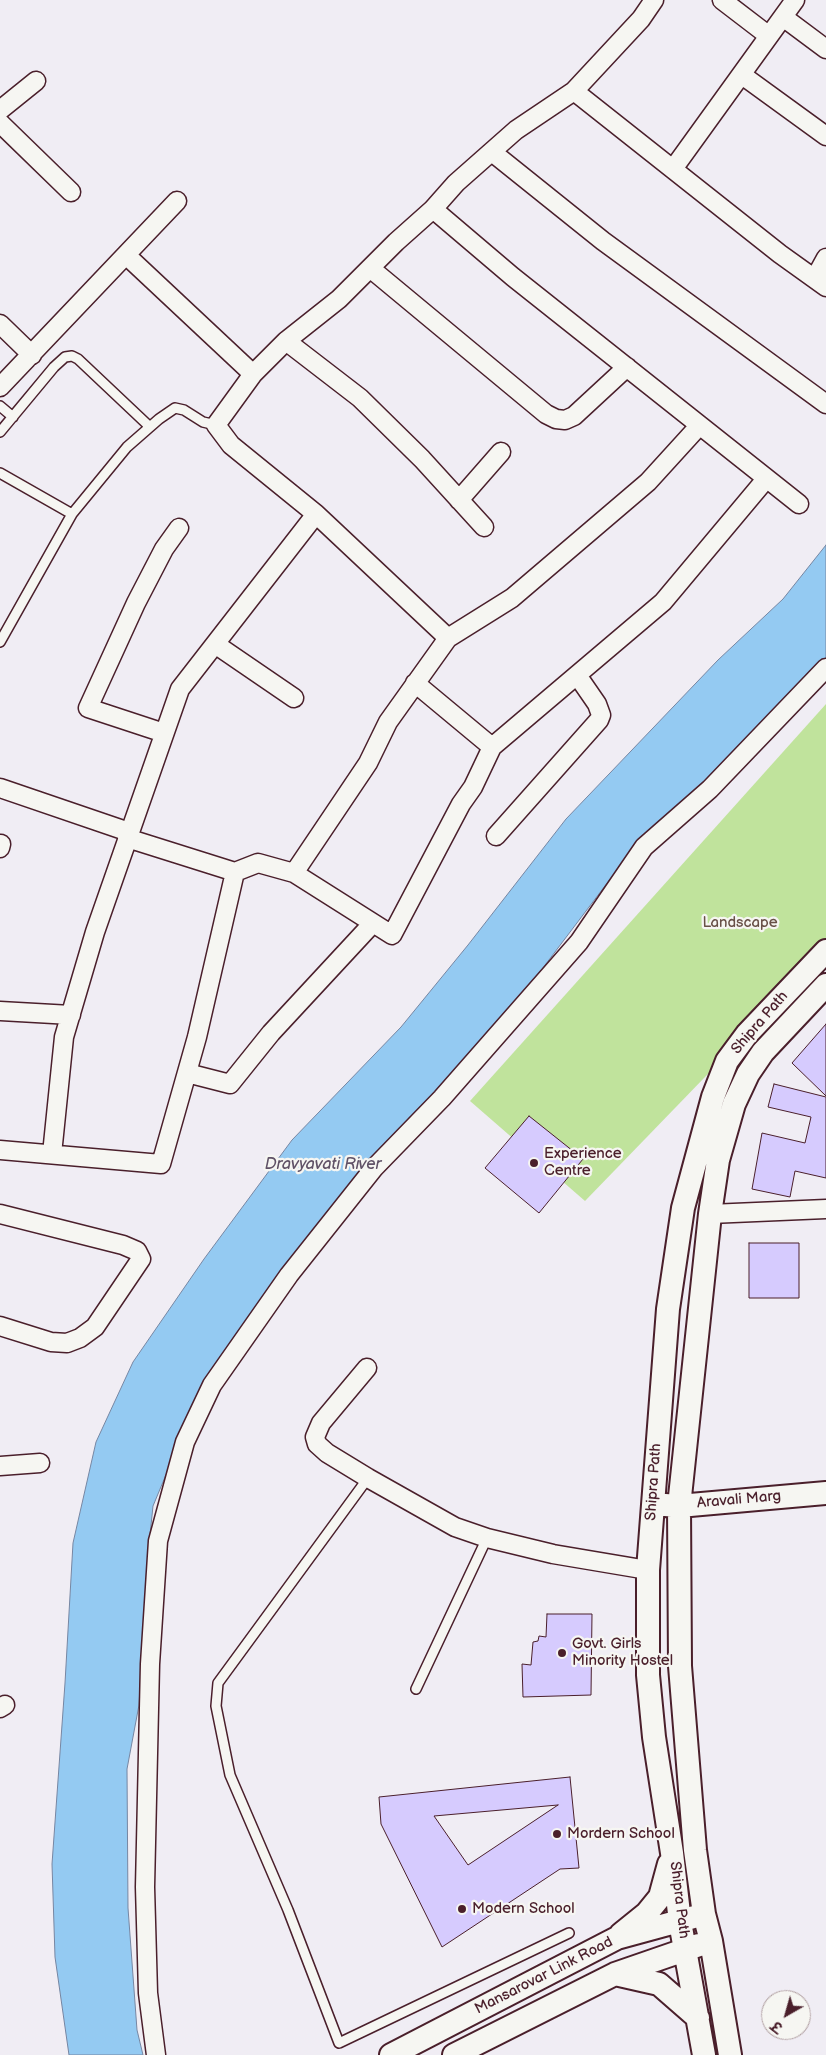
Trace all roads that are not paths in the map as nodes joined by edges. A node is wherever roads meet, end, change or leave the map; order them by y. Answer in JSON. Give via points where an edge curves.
{"nodes":[{"id":1,"x":654,"y":0,"type":"edge"},
{"id":2,"x":722,"y":0,"type":"edge"},
{"id":3,"x":795,"y":0,"type":"edge"},
{"id":4,"x":783,"y":17,"type":"junction"},
{"id":5,"x":769,"y":36,"type":"junction"},
{"id":6,"x":826,"y":49,"type":"edge"},
{"id":7,"x":742,"y":75,"type":"junction"},
{"id":8,"x":36,"y":81,"type":"dead end"},
{"id":9,"x":574,"y":91,"type":"junction"},
{"id":10,"x":0,"y":110,"type":"edge"},
{"id":11,"x":0,"y":123,"type":"edge"},
{"id":12,"x":826,"y":136,"type":"edge"},
{"id":13,"x":492,"y":152,"type":"junction"},
{"id":14,"x":673,"y":169,"type":"junction"},
{"id":15,"x":70,"y":192,"type":"dead end"},
{"id":16,"x":177,"y":201,"type":"dead end"},
{"id":17,"x":434,"y":209,"type":"junction"},
{"id":18,"x":126,"y":255,"type":"junction"},
{"id":19,"x":826,"y":258,"type":"edge"},
{"id":20,"x":370,"y":268,"type":"junction"},
{"id":21,"x":820,"y":283,"type":"edge"},
{"id":22,"x":0,"y":324,"type":"edge"},
{"id":23,"x":286,"y":341,"type":"junction"},
{"id":24,"x":32,"y":355,"type":"junction"},
{"id":25,"x":627,"y":367,"type":"junction"},
{"id":26,"x":253,"y":374,"type":"junction"},
{"id":27,"x":0,"y":387,"type":"edge"},
{"id":28,"x":826,"y":404,"type":"edge"},
{"id":29,"x":0,"y":406,"type":"edge"},
{"id":30,"x":13,"y":417,"type":"junction"},
{"id":31,"x":216,"y":425,"type":"junction"},
{"id":32,"x":699,"y":426,"type":"junction"},
{"id":33,"x":150,"y":427,"type":"junction"},
{"id":34,"x":0,"y":432,"type":"edge"},
{"id":35,"x":501,"y":452,"type":"dead end"},
{"id":36,"x":0,"y":473,"type":"edge"},
{"id":37,"x":766,"y":479,"type":"junction"},
{"id":38,"x":459,"y":500,"type":"junction"},
{"id":39,"x":799,"y":504,"type":"dead end"},
{"id":40,"x":72,"y":514,"type":"junction"},
{"id":41,"x":316,"y":514,"type":"junction"},
{"id":42,"x":484,"y":527,"type":"dead end"},
{"id":43,"x":179,"y":528,"type":"dead end"},
{"id":44,"x":448,"y":638,"type":"junction"},
{"id":45,"x":0,"y":642,"type":"edge"},
{"id":46,"x":215,"y":644,"type":"junction"},
{"id":47,"x":826,"y":668,"type":"edge"},
{"id":48,"x":577,"y":675,"type":"junction"},
{"id":49,"x":415,"y":683,"type":"junction"},
{"id":50,"x":294,"y":698,"type":"dead end"},
{"id":51,"x":164,"y":733,"type":"junction"},
{"id":52,"x":492,"y":747,"type":"junction"},
{"id":53,"x":0,"y":788,"type":"edge"},
{"id":54,"x":128,"y":835,"type":"junction"},
{"id":55,"x":496,"y":836,"type":"dead end"},
{"id":56,"x":235,"y":872,"type":"junction"},
{"id":57,"x":294,"y":873,"type":"junction"},
{"id":58,"x":373,"y":923,"type":"junction"},
{"id":59,"x":826,"y":951,"type":"edge"},
{"id":60,"x":826,"y":985,"type":"edge"},
{"id":61,"x":0,"y":1010,"type":"edge"},
{"id":62,"x":71,"y":1015,"type":"junction"},
{"id":63,"x":187,"y":1073,"type":"junction"},
{"id":64,"x":0,"y":1150,"type":"edge"},
{"id":65,"x":52,"y":1154,"type":"junction"},
{"id":66,"x":826,"y":1210,"type":"edge"},
{"id":67,"x":0,"y":1214,"type":"edge"},
{"id":68,"x":710,"y":1214,"type":"junction"},
{"id":69,"x":0,"y":1326,"type":"edge"},
{"id":70,"x":367,"y":1368,"type":"dead end"},
{"id":71,"x":40,"y":1463,"type":"dead end"},
{"id":72,"x":0,"y":1466,"type":"edge"},
{"id":73,"x":368,"y":1478,"type":"junction"},
{"id":74,"x":826,"y":1493,"type":"edge"},
{"id":75,"x":653,"y":1505,"type":"junction"},
{"id":76,"x":680,"y":1506,"type":"junction"},
{"id":77,"x":487,"y":1538,"type":"junction"},
{"id":78,"x":648,"y":1570,"type":"junction"},
{"id":79,"x":416,"y":1688,"type":"dead end"},
{"id":80,"x":672,"y":1853,"type":"junction"},
{"id":81,"x":704,"y":1914,"type":"junction"},
{"id":82,"x":680,"y":1922,"type":"junction"},
{"id":83,"x":569,"y":1933,"type":"dead end"},
{"id":84,"x":617,"y":1938,"type":"junction"},
{"id":85,"x":711,"y":1941,"type":"junction"},
{"id":86,"x":685,"y":1948,"type":"junction"},
{"id":87,"x":616,"y":1974,"type":"junction"},
{"id":88,"x":698,"y":2018,"type":"junction"},
{"id":89,"x":156,"y":2055,"type":"edge"},
{"id":90,"x":391,"y":2055,"type":"edge"},
{"id":91,"x":454,"y":2055,"type":"edge"},
{"id":92,"x":704,"y":2055,"type":"edge"},
{"id":93,"x":730,"y":2055,"type":"edge"}],
"edges":[{"from":1,"to":9,"type":"street","via":[[641,19]]},
{"from":2,"to":5,"type":"street"},
{"from":3,"to":4,"type":"street"},
{"from":4,"to":5,"type":"street"},
{"from":4,"to":6,"type":"street"},
{"from":5,"to":7,"type":"street"},
{"from":7,"to":12,"type":"street"},
{"from":7,"to":14,"type":"street"},
{"from":8,"to":10,"type":"street"},
{"from":9,"to":13,"type":"street","via":[[516,130]]},
{"from":9,"to":14,"type":"street"},
{"from":11,"to":15,"type":"street"},
{"from":13,"to":17,"type":"street","via":[[456,183]]},
{"from":13,"to":28,"type":"street","via":[[603,241]]},
{"from":14,"to":21,"type":"street"},
{"from":16,"to":18,"type":"street"},
{"from":17,"to":20,"type":"street"},
{"from":17,"to":25,"type":"street","via":[[513,277]]},
{"from":18,"to":24,"type":"street"},
{"from":18,"to":26,"type":"street"},
{"from":19,"to":21,"type":"street"},
{"from":20,"to":23,"type":"street","via":[[339,299]]},
{"from":20,"to":25,"type":"street","via":[[556,419],[574,416]]},
{"from":22,"to":24,"type":"street"},
{"from":23,"to":26,"type":"street"},
{"from":23,"to":38,"type":"street","via":[[360,398]]},
{"from":24,"to":27,"type":"street"},
{"from":25,"to":32,"type":"street"},
{"from":26,"to":31,"type":"street"},
{"from":29,"to":30,"type":"lane"},
{"from":30,"to":33,"type":"lane","via":[[54,367],[65,357],[72,356]]},
{"from":30,"to":34,"type":"lane"},
{"from":31,"to":33,"type":"lane","via":[[175,408]]},
{"from":31,"to":41,"type":"street","via":[[231,445]]},
{"from":32,"to":37,"type":"street"},
{"from":32,"to":44,"type":"street","via":[[648,482],[512,598]]},
{"from":33,"to":40,"type":"lane","via":[[128,447]]},
{"from":35,"to":38,"type":"street"},
{"from":36,"to":40,"type":"lane"},
{"from":37,"to":39,"type":"street"},
{"from":37,"to":48,"type":"street","via":[[663,602]]},
{"from":38,"to":42,"type":"street"},
{"from":40,"to":45,"type":"lane"},
{"from":41,"to":44,"type":"street"},
{"from":41,"to":46,"type":"street"},
{"from":43,"to":51,"type":"street","via":[[164,549],[136,603],[88,708]]},
{"from":44,"to":49,"type":"street"},
{"from":46,"to":50,"type":"street"},
{"from":46,"to":51,"type":"street","via":[[180,689]]},
{"from":47,"to":89,"type":"street","via":[[710,789],[644,847],[579,942],[442,1098],[374,1168],[289,1275],[204,1401],[185,1442],[158,1541],[150,1664],[145,1888],[148,1993]]},
{"from":48,"to":52,"type":"street"},
{"from":48,"to":55,"type":"street","via":[[598,704],[599,720]]},
{"from":49,"to":52,"type":"street"},
{"from":49,"to":57,"type":"street","via":[[388,722],[368,763]]},
{"from":51,"to":54,"type":"street"},
{"from":52,"to":58,"type":"street","via":[[392,935]]},
{"from":53,"to":54,"type":"street"},
{"from":54,"to":56,"type":"street"},
{"from":54,"to":62,"type":"street"},
{"from":56,"to":57,"type":"street","via":[[258,864]]},
{"from":56,"to":63,"type":"street"},
{"from":57,"to":58,"type":"street"},
{"from":58,"to":63,"type":"street","via":[[271,1033],[230,1084]]},
{"from":59,"to":75,"type":"street","name":"Shipra Path","via":[[747,1034],[727,1061],[713,1097],[681,1217],[668,1309]]},
{"from":60,"to":68,"type":"street","name":"Shipra Path","via":[[763,1052],[748,1074],[734,1104],[718,1160]]},
{"from":61,"to":62,"type":"street"},
{"from":62,"to":65,"type":"street","via":[[64,1037]]},
{"from":63,"to":65,"type":"street","via":[[161,1164]]},
{"from":64,"to":65,"type":"street"},
{"from":66,"to":68,"type":"street"},
{"from":67,"to":69,"type":"street","via":[[123,1244],[137,1251],[141,1258],[95,1328],[80,1338],[67,1343],[51,1342]]},
{"from":68,"to":76,"type":"street","name":"Shipra Path"},
{"from":70,"to":73,"type":"street","via":[[321,1423],[315,1437],[317,1444],[328,1453]]},
{"from":71,"to":72,"type":"street"},
{"from":73,"to":77,"type":"street","via":[[455,1527]]},
{"from":73,"to":83,"type":"lane","via":[[218,1684],[216,1706],[230,1775],[288,1910],[339,2043]]},
{"from":74,"to":76,"type":"street","name":"Aravali Marg"},
{"from":75,"to":76,"type":"street","name":"Aravali Marg"},
{"from":75,"to":78,"type":"street","name":"Shipra Path"},
{"from":76,"to":81,"type":"street","name":"Shipra Path","via":[[680,1666],[695,1850]]},
{"from":77,"to":78,"type":"street","via":[[553,1554]]},
{"from":77,"to":79,"type":"lane"},
{"from":78,"to":80,"type":"street","name":"Shipra Path","via":[[649,1684]]},
{"from":80,"to":82,"type":"street","name":"Shipra Path"},
{"from":80,"to":84,"type":"street","via":[[660,1896],[647,1913]]},
{"from":81,"to":82,"type":"street","name":"Mansarovar Link Road"},
{"from":81,"to":85,"type":"street","name":"Shipra Path"},
{"from":82,"to":84,"type":"street","name":"Mansarovar Link Road"},
{"from":82,"to":86,"type":"street","name":"Shipra Path"},
{"from":84,"to":90,"type":"street","name":"Mansarovar Link Road"},
{"from":85,"to":86,"type":"street","name":"Mansarovar Link Road"},
{"from":85,"to":93,"type":"street","name":"Shipra Path"},
{"from":86,"to":87,"type":"street","name":"Mansarovar Link Road"},
{"from":86,"to":88,"type":"street","name":"Shipra Path"},
{"from":87,"to":88,"type":"street","via":[[659,1984]]},
{"from":87,"to":91,"type":"street","name":"Mansarovar Link Road"},
{"from":88,"to":92,"type":"street","name":"Shipra Path"}]}
